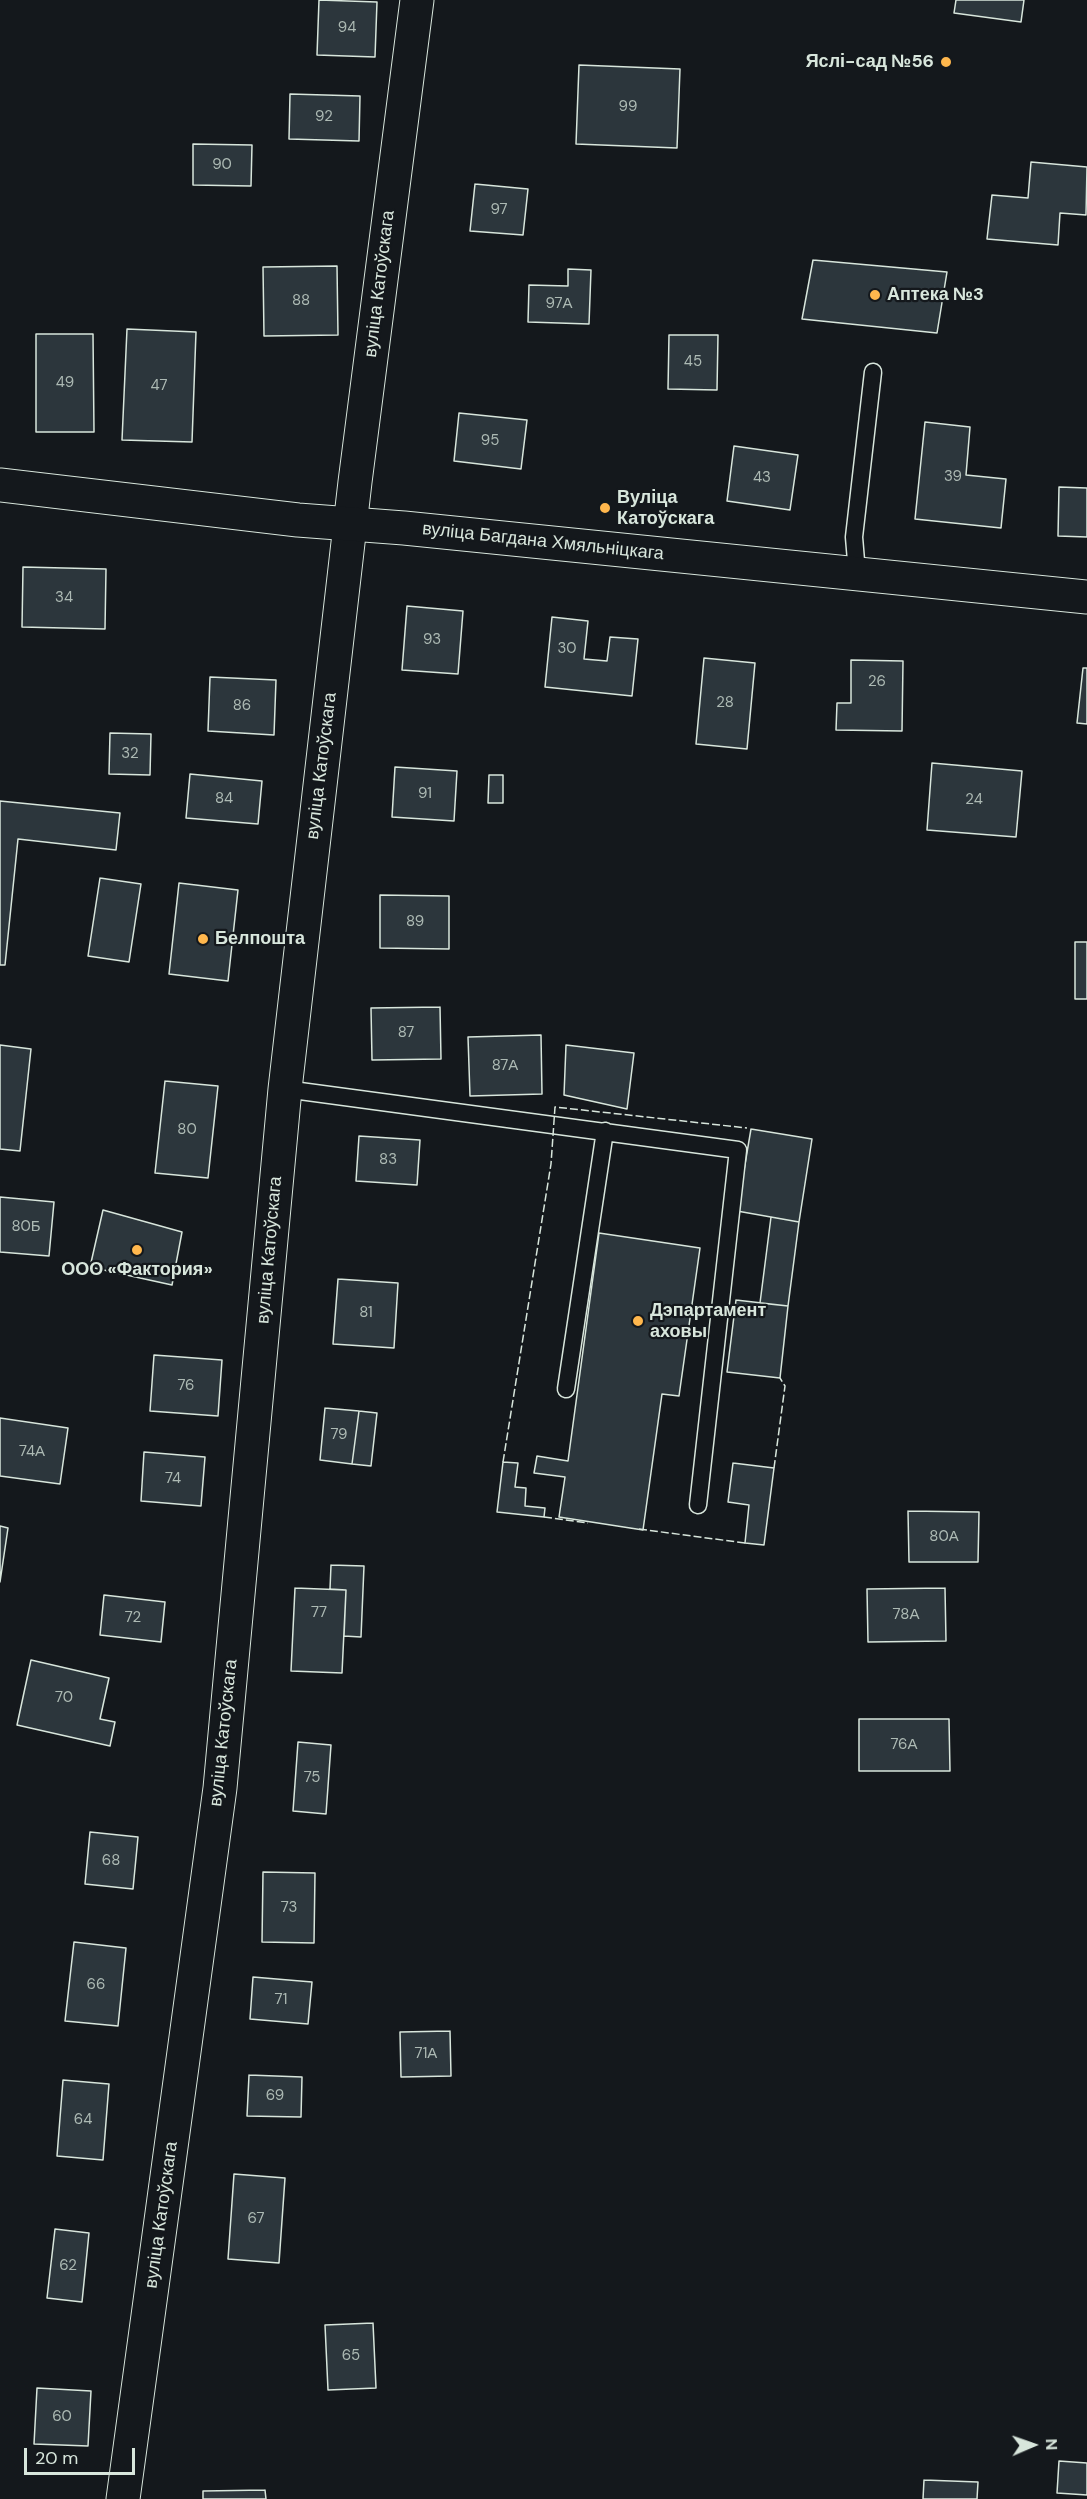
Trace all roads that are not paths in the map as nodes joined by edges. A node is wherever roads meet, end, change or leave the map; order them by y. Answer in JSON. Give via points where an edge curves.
{"nodes":[{"id":1,"x":417,"y":0,"type":"edge"},
{"id":2,"x":873,"y":372,"type":"dead end"},
{"id":3,"x":0,"y":485,"type":"edge"},
{"id":4,"x":351,"y":524,"type":"junction"},
{"id":5,"x":857,"y":573,"type":"junction"},
{"id":6,"x":1087,"y":597,"type":"edge"},
{"id":7,"x":285,"y":1089,"type":"junction"},
{"id":8,"x":605,"y":1131,"type":"junction"},
{"id":9,"x":566,"y":1389,"type":"dead end"},
{"id":10,"x":698,"y":1505,"type":"dead end"},
{"id":11,"x":123,"y":2499,"type":"edge"}],
"edges":[{"from":1,"to":4,"type":"street","name":"вуліца Катоўскага"},
{"from":2,"to":5,"type":"lane","via":[[854,537]]},
{"from":3,"to":4,"type":"street","name":"вуліца Багдана Хмяльніцкага"},
{"from":4,"to":5,"type":"street","name":"вуліца Багдана Хмяльніцкага"},
{"from":4,"to":7,"type":"street","name":"вуліца Катоўскага"},
{"from":5,"to":6,"type":"street","name":"вуліца Багдана Хмяльніцкага"},
{"from":7,"to":8,"type":"lane"},
{"from":7,"to":11,"type":"street","name":"вуліца Катоўскага","via":[[220,1788]]},
{"from":8,"to":9,"type":"lane"},
{"from":8,"to":10,"type":"lane","via":[[738,1150]]}]}
